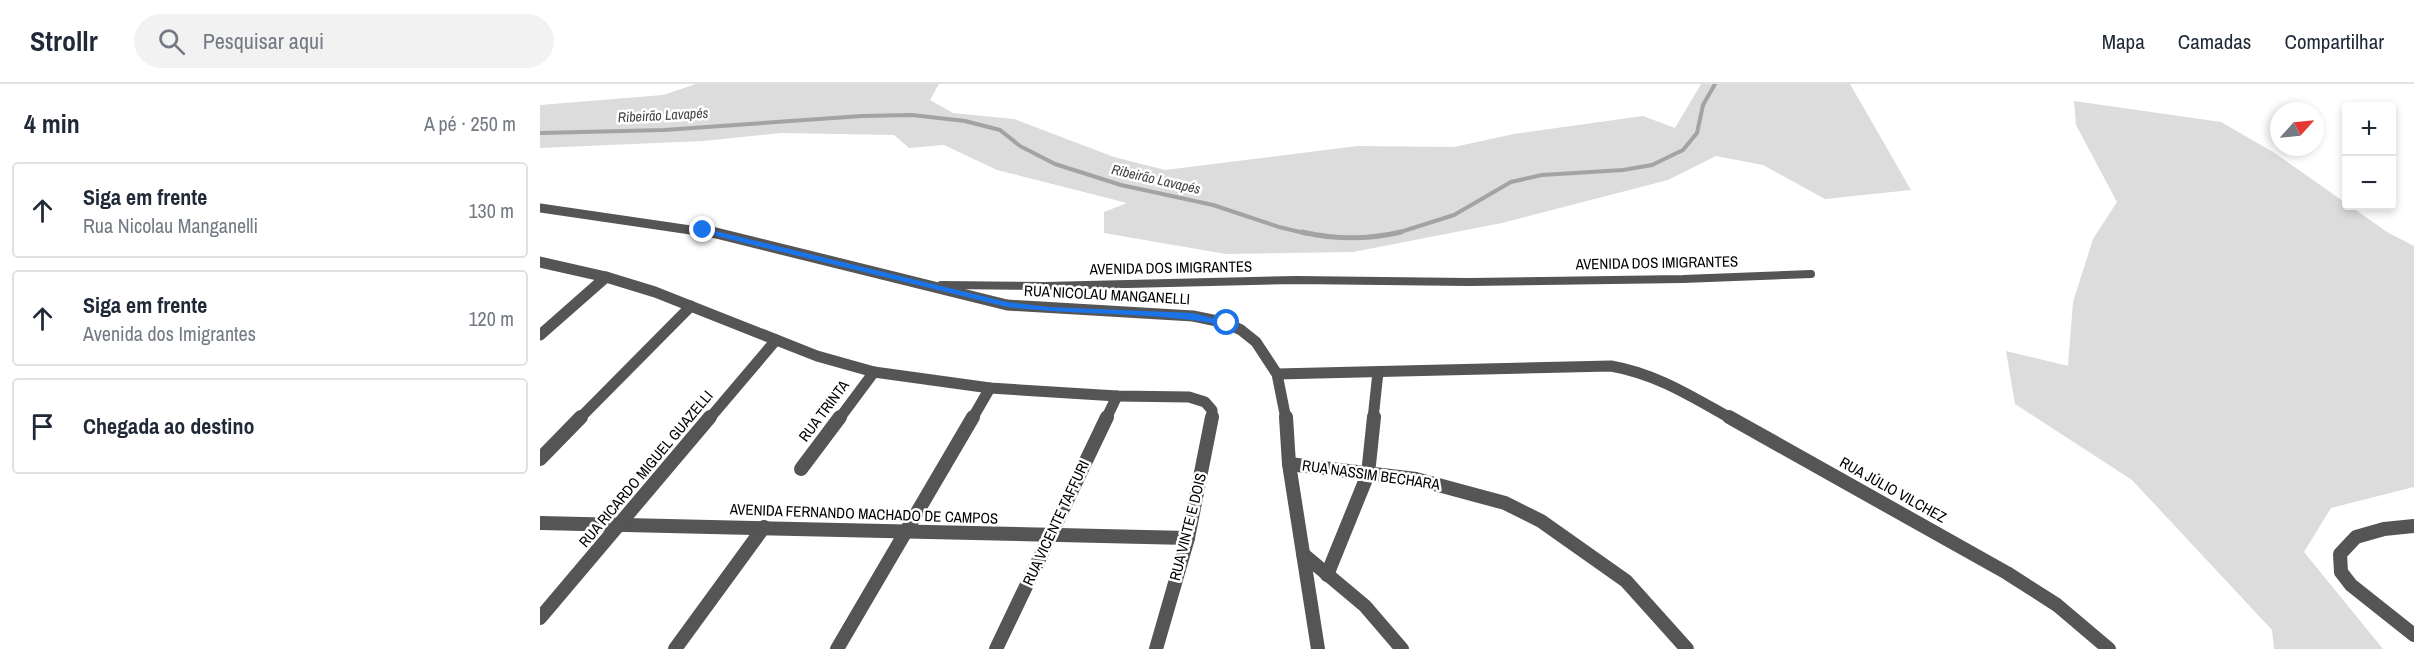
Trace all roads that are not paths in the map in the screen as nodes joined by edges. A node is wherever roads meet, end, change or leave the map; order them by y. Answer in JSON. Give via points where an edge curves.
{"nodes":[{"id":1,"x":540,"y":208,"type":"edge"},
{"id":2,"x":540,"y":262,"type":"edge"},
{"id":3,"x":1811,"y":274,"type":"dead end"},
{"id":4,"x":606,"y":277,"type":"junction"},
{"id":5,"x":923,"y":285,"type":"junction"},
{"id":6,"x":691,"y":306,"type":"junction"},
{"id":7,"x":540,"y":335,"type":"edge"},
{"id":8,"x":776,"y":340,"type":"junction"},
{"id":9,"x":874,"y":372,"type":"junction"},
{"id":10,"x":1378,"y":372,"type":"junction"},
{"id":11,"x":1277,"y":374,"type":"junction"},
{"id":12,"x":990,"y":388,"type":"junction"},
{"id":13,"x":1117,"y":396,"type":"junction"},
{"id":14,"x":540,"y":459,"type":"edge"},
{"id":15,"x":1289,"y":464,"type":"junction"},
{"id":16,"x":801,"y":469,"type":"dead end"},
{"id":17,"x":1368,"y":474,"type":"junction"},
{"id":18,"x":540,"y":523,"type":"edge"},
{"id":19,"x":621,"y":524,"type":"junction"},
{"id":20,"x":2414,"y":526,"type":"edge"},
{"id":21,"x":764,"y":527,"type":"junction"},
{"id":22,"x":905,"y":532,"type":"junction"},
{"id":23,"x":1050,"y":535,"type":"junction"},
{"id":24,"x":1188,"y":538,"type":"junction"},
{"id":25,"x":1303,"y":554,"type":"junction"},
{"id":26,"x":1328,"y":574,"type":"junction"},
{"id":27,"x":540,"y":618,"type":"edge"},
{"id":28,"x":2414,"y":635,"type":"edge"},
{"id":29,"x":675,"y":649,"type":"edge"},
{"id":30,"x":837,"y":649,"type":"edge"},
{"id":31,"x":996,"y":649,"type":"edge"},
{"id":32,"x":1156,"y":649,"type":"edge"},
{"id":33,"x":1318,"y":649,"type":"edge"},
{"id":34,"x":1402,"y":649,"type":"edge"},
{"id":35,"x":1686,"y":649,"type":"edge"},
{"id":36,"x":2109,"y":649,"type":"edge"}],
"edges":[{"from":1,"to":5,"type":"street","name":"AVENIDA DOS IMIGRANTES","via":[[703,230]]},
{"from":2,"to":4,"type":"street"},
{"from":3,"to":5,"type":"lane","name":"AVENIDA DOS IMIGRANTES","via":[[1469,282]]},
{"from":4,"to":6,"type":"street"},
{"from":4,"to":7,"type":"street"},
{"from":5,"to":11,"type":"street","name":"RUA NICOLAU MANGANELLI","via":[[1007,305],[1193,316],[1227,323],[1256,342]]},
{"from":6,"to":8,"type":"street"},
{"from":6,"to":14,"type":"street"},
{"from":8,"to":9,"type":"street"},
{"from":8,"to":19,"type":"street","name":"RUA RICARDO MIGUEL GUAZELLI"},
{"from":9,"to":12,"type":"street"},
{"from":9,"to":16,"type":"street","name":"RUA TRINTA"},
{"from":10,"to":11,"type":"street","name":"RUA JÚLIO VILCHEZ"},
{"from":10,"to":17,"type":"street"},
{"from":10,"to":36,"type":"street","name":"RUA JÚLIO VILCHEZ","via":[[1611,366],[1652,374],[2007,573],[2057,605]]},
{"from":11,"to":15,"type":"street","name":"RUA NICOLAU MANGANELLI","via":[[1285,406]]},
{"from":12,"to":13,"type":"street"},
{"from":12,"to":22,"type":"street"},
{"from":13,"to":23,"type":"street","name":"RUA VICENTE TAFFURI"},
{"from":13,"to":24,"type":"street","name":"RUA VINTE E DOIS","via":[[1178,396],[1210,405],[1212,422]]},
{"from":15,"to":17,"type":"street","name":"RUA NASSIM BECHARA"},
{"from":15,"to":25,"type":"street","name":"RUA NICOLAU MANGANELLI"},
{"from":17,"to":26,"type":"street"},
{"from":17,"to":35,"type":"street","name":"RUA NASSIM BECHARA","via":[[1456,488],[1505,503],[1541,521],[1626,581]]},
{"from":18,"to":19,"type":"street","name":"AVENIDA FERNANDO MACHADO DE CAMPOS"},
{"from":19,"to":21,"type":"street","name":"AVENIDA FERNANDO MACHADO DE CAMPOS"},
{"from":19,"to":27,"type":"street","name":"RUA RICARDO MIGUEL GUAZELLI"},
{"from":20,"to":28,"type":"street","via":[[2356,537],[2340,554],[2341,572],[2351,585]]},
{"from":21,"to":22,"type":"street","name":"AVENIDA FERNANDO MACHADO DE CAMPOS"},
{"from":21,"to":29,"type":"street"},
{"from":22,"to":23,"type":"street","name":"AVENIDA FERNANDO MACHADO DE CAMPOS"},
{"from":22,"to":30,"type":"street"},
{"from":23,"to":24,"type":"street","name":"AVENIDA FERNANDO MACHADO DE CAMPOS"},
{"from":23,"to":31,"type":"street","name":"RUA VICENTE TAFFURI"},
{"from":24,"to":32,"type":"street","name":"RUA VINTE E DOIS"},
{"from":25,"to":26,"type":"street"},
{"from":25,"to":33,"type":"street","name":"RUA NICOLAU MANGANELLI"},
{"from":26,"to":34,"type":"street","via":[[1365,606]]}]}
